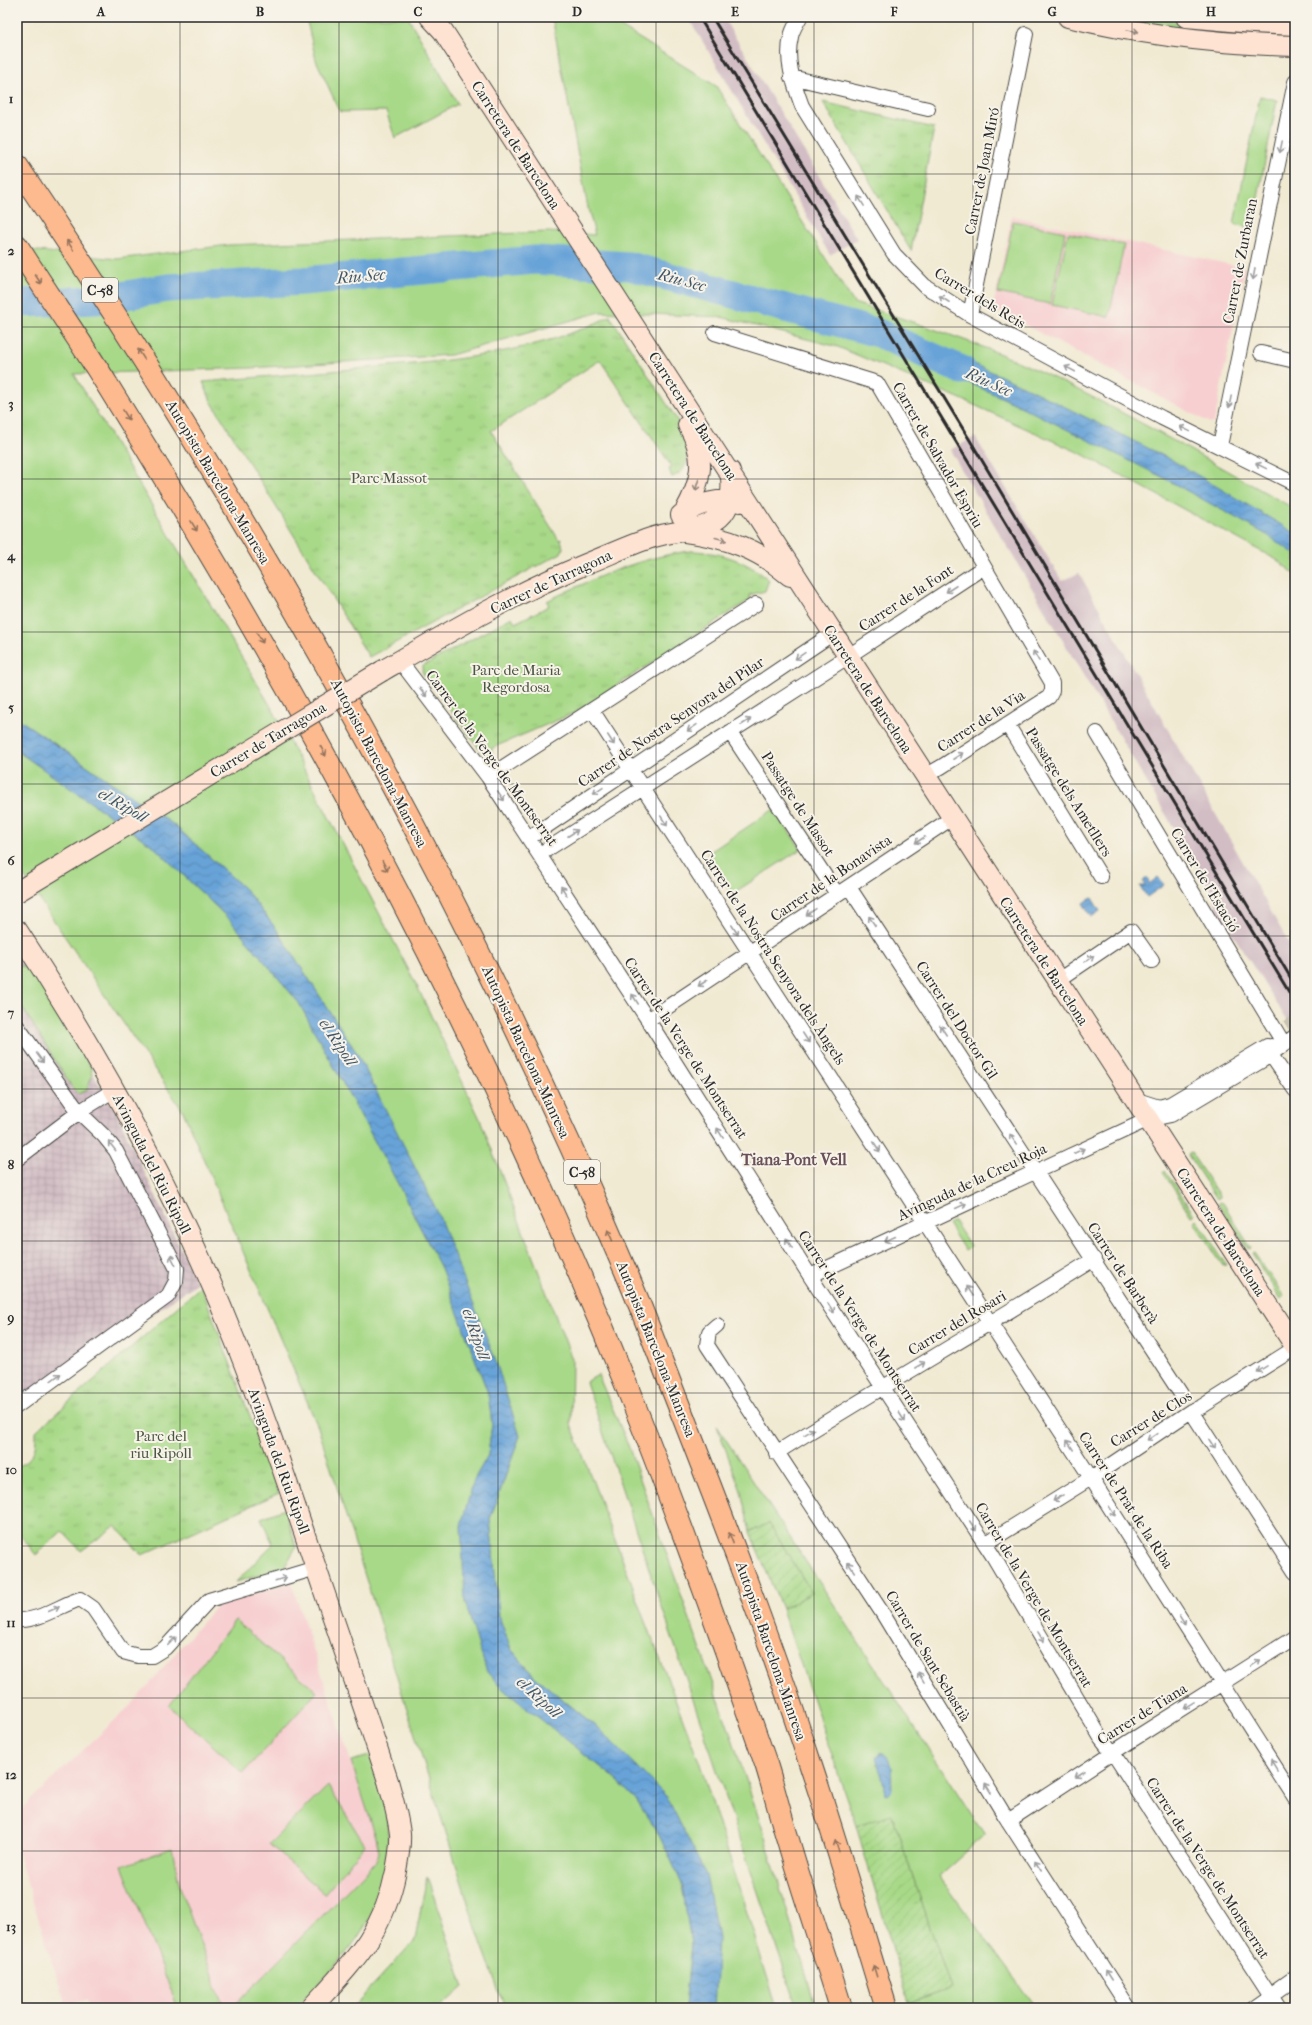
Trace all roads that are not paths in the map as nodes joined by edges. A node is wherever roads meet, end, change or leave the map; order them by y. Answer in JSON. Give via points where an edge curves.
{"nodes":[{"id":1,"x":800,"y":17,"type":"edge"},
{"id":2,"x":1068,"y":17,"type":"edge"},
{"id":3,"x":1186,"y":17,"type":"edge"},
{"id":4,"x":437,"y":22,"type":"edge"},
{"id":5,"x":1295,"y":25,"type":"edge"},
{"id":6,"x":1026,"y":34,"type":"dead end"},
{"id":7,"x":1290,"y":49,"type":"edge"},
{"id":8,"x":791,"y":77,"type":"junction"},
{"id":9,"x":1295,"y":82,"type":"edge"},
{"id":10,"x":928,"y":109,"type":"dead end"},
{"id":11,"x":17,"y":166,"type":"edge"},
{"id":12,"x":17,"y":246,"type":"edge"},
{"id":13,"x":970,"y":315,"type":"junction"},
{"id":14,"x":715,"y":333,"type":"dead end"},
{"id":15,"x":1261,"y":353,"type":"dead end"},
{"id":16,"x":1295,"y":360,"type":"edge"},
{"id":17,"x":671,"y":384,"type":"junction"},
{"id":18,"x":1220,"y":446,"type":"junction"},
{"id":19,"x":730,"y":472,"type":"junction"},
{"id":20,"x":1295,"y":484,"type":"edge"},
{"id":21,"x":730,"y":500,"type":"junction"},
{"id":22,"x":750,"y":504,"type":"junction"},
{"id":23,"x":683,"y":523,"type":"junction"},
{"id":24,"x":984,"y":567,"type":"junction"},
{"id":25,"x":804,"y":589,"type":"junction"},
{"id":26,"x":756,"y":604,"type":"dead end"},
{"id":27,"x":832,"y":634,"type":"junction"},
{"id":28,"x":847,"y":657,"type":"junction"},
{"id":29,"x":400,"y":660,"type":"junction"},
{"id":30,"x":1052,"y":691,"type":"joint"},
{"id":31,"x":592,"y":710,"type":"junction"},
{"id":32,"x":1007,"y":724,"type":"junction"},
{"id":33,"x":730,"y":732,"type":"junction"},
{"id":34,"x":1097,"y":733,"type":"dead end"},
{"id":35,"x":631,"y":769,"type":"junction"},
{"id":36,"x":925,"y":776,"type":"junction"},
{"id":37,"x":488,"y":777,"type":"junction"},
{"id":38,"x":643,"y":788,"type":"junction"},
{"id":39,"x":952,"y":818,"type":"junction"},
{"id":40,"x":529,"y":838,"type":"junction"},
{"id":41,"x":540,"y":854,"type":"junction"},
{"id":42,"x":1101,"y":877,"type":"dead end"},
{"id":43,"x":843,"y":890,"type":"junction"},
{"id":44,"x":17,"y":892,"type":"edge"},
{"id":45,"x":18,"y":932,"type":"edge"},
{"id":46,"x":750,"y":952,"type":"junction"},
{"id":47,"x":1152,"y":961,"type":"dead end"},
{"id":48,"x":1057,"y":981,"type":"junction"},
{"id":49,"x":648,"y":1020,"type":"junction"},
{"id":50,"x":17,"y":1026,"type":"edge"},
{"id":51,"x":1278,"y":1044,"type":"junction"},
{"id":52,"x":114,"y":1090,"type":"junction"},
{"id":53,"x":1295,"y":1090,"type":"edge"},
{"id":54,"x":1134,"y":1099,"type":"junction"},
{"id":55,"x":79,"y":1112,"type":"junction"},
{"id":56,"x":1156,"y":1118,"type":"junction"},
{"id":57,"x":17,"y":1159,"type":"edge"},
{"id":58,"x":1034,"y":1172,"type":"junction"},
{"id":59,"x":925,"y":1222,"type":"junction"},
{"id":60,"x":1094,"y":1259,"type":"junction"},
{"id":61,"x":810,"y":1276,"type":"junction"},
{"id":62,"x":991,"y":1324,"type":"junction"},
{"id":63,"x":717,"y":1325,"type":"dead end"},
{"id":64,"x":1295,"y":1347,"type":"edge"},
{"id":65,"x":882,"y":1388,"type":"junction"},
{"id":66,"x":1181,"y":1394,"type":"dead end"},
{"id":67,"x":21,"y":1403,"type":"edge"},
{"id":68,"x":1191,"y":1411,"type":"junction"},
{"id":69,"x":776,"y":1453,"type":"junction"},
{"id":70,"x":1091,"y":1478,"type":"junction"},
{"id":71,"x":985,"y":1544,"type":"junction"},
{"id":72,"x":316,"y":1568,"type":"junction"},
{"id":73,"x":1295,"y":1572,"type":"edge"},
{"id":74,"x":17,"y":1620,"type":"edge"},
{"id":75,"x":1295,"y":1637,"type":"edge"},
{"id":76,"x":1222,"y":1684,"type":"junction"},
{"id":77,"x":1113,"y":1753,"type":"junction"},
{"id":78,"x":1295,"y":1798,"type":"edge"},
{"id":79,"x":1008,"y":1821,"type":"junction"},
{"id":80,"x":1295,"y":1979,"type":"edge"},
{"id":81,"x":1276,"y":2002,"type":"edge"},
{"id":82,"x":311,"y":2008,"type":"edge"},
{"id":83,"x":841,"y":2008,"type":"edge"},
{"id":84,"x":886,"y":2008,"type":"edge"},
{"id":85,"x":1129,"y":2008,"type":"edge"},
{"id":86,"x":1254,"y":2008,"type":"edge"}],
"edges":[{"from":1,"to":8,"type":"street","name":"Carrer dels Reis","via":[[791,37]]},
{"from":2,"to":7,"type":"main road","one_way":true,"via":[[1112,28],[1191,40]]},
{"from":3,"to":5,"type":"main road","via":[[1253,24]]},
{"from":4,"to":17,"type":"main road","name":"Carretera de Barcelona"},
{"from":6,"to":13,"type":"street","name":"Carrer de Joan Miró"},
{"from":8,"to":10,"type":"street"},
{"from":13,"to":8,"type":"street","name":"Carrer dels Reis","one_way":true,"via":[[925,286],[894,254],[802,106]]},
{"from":9,"to":18,"type":"street","name":"Carrer de Zurbaran","one_way":true},
{"from":84,"to":11,"type":"highway","name":"Autopista Barcelona-Manresa","number":"C-58","one_way":true,"via":[[809,1761],[737,1554],[628,1277],[567,1138],[467,928],[331,674],[251,535],[161,387]]},
{"from":12,"to":83,"type":"highway","one_way":true,"via":[[106,382],[220,570],[331,764],[430,954],[531,1165],[627,1388],[695,1565],[768,1769]]},
{"from":18,"to":13,"type":"street","name":"Carrer dels Reis","one_way":true,"via":[[1162,418]]},
{"from":14,"to":24,"type":"street","name":"Carrer de Salvador Espriu","via":[[876,383]]},
{"from":15,"to":16,"type":"street"},
{"from":17,"to":19,"type":"main road","name":"Carretera de Barcelona"},
{"from":17,"to":23,"type":"main road","one_way":true,"via":[[674,400],[700,453],[701,471],[698,486]]},
{"from":20,"to":18,"type":"street","name":"Carrer dels Reis","one_way":true},
{"from":19,"to":21,"type":"main road"},
{"from":19,"to":22,"type":"main road","name":"Carretera de Barcelona"},
{"from":21,"to":22,"type":"main road"},
{"from":21,"to":23,"type":"main road","via":[[701,505]]},
{"from":22,"to":25,"type":"main road","name":"Carretera de Barcelona"},
{"from":23,"to":25,"type":"main road","one_way":true,"via":[[718,538],[743,545],[770,560]]},
{"from":23,"to":29,"type":"main road","name":"Carrer de Tarragona","via":[[503,603]]},
{"from":24,"to":28,"type":"street","name":"Carrer de la Font","one_way":true},
{"from":30,"to":24,"type":"street","name":"Carrer de Salvador Espriu","one_way":true,"via":[[1052,683]]},
{"from":25,"to":27,"type":"main road","name":"Carretera de Barcelona"},
{"from":26,"to":31,"type":"street"},
{"from":27,"to":28,"type":"main road","name":"Carretera de Barcelona"},
{"from":27,"to":35,"type":"street","name":"Carrer de Nostra Senyora del Pilar","one_way":true},
{"from":33,"to":28,"type":"street","one_way":true},
{"from":28,"to":36,"type":"main road","name":"Carretera de Barcelona"},
{"from":29,"to":37,"type":"street","name":"Carrer de la Verge de Montserrat","one_way":true},
{"from":29,"to":44,"type":"main road","name":"Carrer de Tarragona","bridge":true},
{"from":30,"to":32,"type":"street","name":"Carrer de la Via","via":[[1048,697]]},
{"from":31,"to":35,"type":"street","name":"Carrer de la Nostra Senyora dels Àngels","one_way":true},
{"from":31,"to":37,"type":"street"},
{"from":36,"to":32,"type":"street","name":"Carrer de la Via","one_way":true},
{"from":32,"to":42,"type":"street","name":"Passatge dels Ametllers"},
{"from":33,"to":38,"type":"street"},
{"from":33,"to":43,"type":"street","name":"Passatge de Massot"},
{"from":34,"to":51,"type":"street","name":"Carrer de l'Estació"},
{"from":35,"to":38,"type":"street","name":"Carrer de la Nostra Senyora dels Àngels"},
{"from":35,"to":40,"type":"street","name":"Carrer de Nostra Senyora del Pilar","one_way":true},
{"from":36,"to":39,"type":"main road","name":"Carretera de Barcelona"},
{"from":37,"to":40,"type":"street","name":"Carrer de la Verge de Montserrat","one_way":true},
{"from":41,"to":38,"type":"street","one_way":true},
{"from":38,"to":46,"type":"street","name":"Carrer de la Nostra Senyora dels Àngels","one_way":true},
{"from":39,"to":43,"type":"street","name":"Carrer de la Bonavista","one_way":true},
{"from":39,"to":48,"type":"main road","name":"Carretera de Barcelona"},
{"from":40,"to":41,"type":"street","name":"Carrer de la Verge de Montserrat"},
{"from":49,"to":41,"type":"street","name":"Carrer de la Verge de Montserrat","one_way":true},
{"from":43,"to":46,"type":"street","name":"Carrer de la Bonavista","one_way":true},
{"from":58,"to":43,"type":"street","name":"Carrer del Doctor Gil","one_way":true},
{"from":45,"to":52,"type":"main road","name":"Avinguda del Riu Ripoll","via":[[89,1045]]},
{"from":46,"to":49,"type":"street","name":"Carrer de la Bonavista","one_way":true},
{"from":46,"to":59,"type":"street","name":"Carrer de la Nostra Senyora dels Àngels","one_way":true},
{"from":48,"to":47,"type":"street","one_way":true,"via":[[1131,931]]},
{"from":48,"to":54,"type":"main road","name":"Carretera de Barcelona"},
{"from":61,"to":49,"type":"street","name":"Carrer de la Verge de Montserrat","one_way":true},
{"from":50,"to":55,"type":"street","name":"Avinguda del Riu Ripoll","one_way":true},
{"from":51,"to":53,"type":"street","name":"Carrer de l'Estació"},
{"from":51,"to":54,"type":"street","via":[[1170,1104],[1159,1107]]},
{"from":51,"to":56,"type":"street","name":"Avinguda de la Creu Roja"},
{"from":52,"to":55,"type":"street"},
{"from":52,"to":72,"type":"main road","name":"Avinguda del Riu Ripoll","via":[[142,1140],[191,1240],[236,1342]]},
{"from":54,"to":56,"type":"main road","name":"Carretera de Barcelona"},
{"from":55,"to":57,"type":"street"},
{"from":67,"to":55,"type":"street","name":"Avinguda del Riu Ripoll","one_way":true,"via":[[168,1296],[176,1281],[177,1269],[116,1151]]},
{"from":58,"to":56,"type":"street","name":"Avinguda de la Creu Roja","one_way":true},
{"from":56,"to":64,"type":"main road","name":"Carretera de Barcelona","via":[[1160,1139]]},
{"from":59,"to":58,"type":"street","name":"Avinguda de la Creu Roja","one_way":true},
{"from":58,"to":60,"type":"street","name":"Carrer de Barberà"},
{"from":59,"to":61,"type":"street","name":"Avinguda de la Creu Roja","one_way":true},
{"from":62,"to":59,"type":"street","name":"Carrer de Prat de la Riba","one_way":true},
{"from":60,"to":62,"type":"street","name":"Carrer del Rosari"},
{"from":60,"to":66,"type":"street","name":"Carrer de Barberà"},
{"from":61,"to":65,"type":"street","name":"Carrer de la Verge de Montserrat","one_way":true},
{"from":65,"to":62,"type":"street","name":"Carrer del Rosari","one_way":true},
{"from":70,"to":62,"type":"street","name":"Carrer de Prat de la Riba","one_way":true},
{"from":63,"to":69,"type":"street","name":"Carrer de Sant Sebastià","via":[[709,1332],[707,1345]]},
{"from":64,"to":68,"type":"street","name":"Carrer de Clos","one_way":true,"via":[[1201,1408]]},
{"from":69,"to":65,"type":"street","name":"Carrer del Rosari","one_way":true},
{"from":65,"to":71,"type":"street","name":"Carrer de la Verge de Montserrat","one_way":true},
{"from":68,"to":70,"type":"street","name":"Carrer de Clos","one_way":true},
{"from":68,"to":73,"type":"street","one_way":true},
{"from":79,"to":69,"type":"street","name":"Carrer de Sant Sebastià","one_way":true,"via":[[883,1614]]},
{"from":70,"to":71,"type":"street","name":"Carrer de Clos","one_way":true},
{"from":70,"to":76,"type":"street","name":"Carrer de Prat de la Riba","one_way":true},
{"from":71,"to":77,"type":"street","name":"Carrer de la Verge de Montserrat","one_way":true},
{"from":74,"to":72,"type":"street","one_way":true,"via":[[34,1618],[80,1600],[92,1608],[123,1652],[152,1656],[165,1648],[209,1600]]},
{"from":72,"to":82,"type":"main road","name":"Avinguda del Riu Ripoll","via":[[388,1781],[400,1836],[393,1885],[374,1934]]},
{"from":76,"to":75,"type":"street","name":"Carrer de Tiana","one_way":true},
{"from":76,"to":77,"type":"street","name":"Carrer de Tiana","one_way":true},
{"from":78,"to":76,"type":"street","name":"Carrer de Prat de la Riba","one_way":true},
{"from":77,"to":79,"type":"street","name":"Carrer de Tiana","one_way":true},
{"from":77,"to":81,"type":"street","name":"Carrer de la Verge de Montserrat"},
{"from":85,"to":79,"type":"street","name":"Carrer de Sant Sebastià","one_way":true},
{"from":80,"to":81,"type":"street"},
{"from":81,"to":86,"type":"street"}]}
